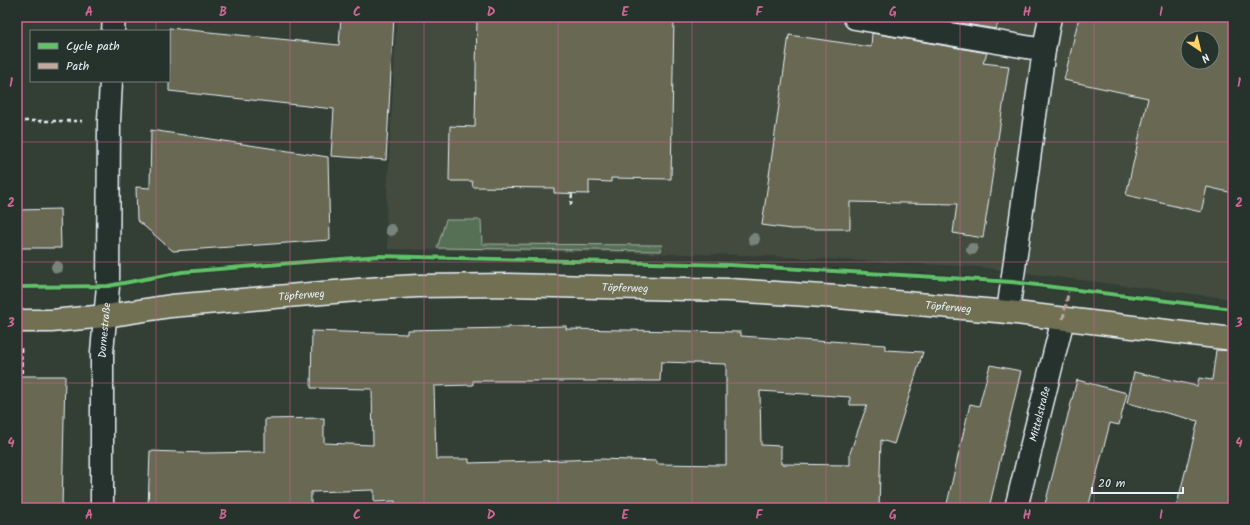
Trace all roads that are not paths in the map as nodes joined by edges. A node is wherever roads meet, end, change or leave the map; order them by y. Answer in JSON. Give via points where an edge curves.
{"nodes":[{"id":1,"x":114,"y":17,"type":"edge"},
{"id":2,"x":1050,"y":17,"type":"edge"},
{"id":3,"x":856,"y":18,"type":"edge"},
{"id":4,"x":113,"y":30,"type":"edge"},
{"id":5,"x":1044,"y":50,"type":"junction"},
{"id":6,"x":111,"y":82,"type":"edge"},
{"id":7,"x":1008,"y":312,"type":"junction"},
{"id":8,"x":106,"y":316,"type":"junction"},
{"id":9,"x":1063,"y":319,"type":"junction"},
{"id":10,"x":19,"y":331,"type":"edge"},
{"id":11,"x":1233,"y":339,"type":"edge"},
{"id":12,"x":102,"y":508,"type":"edge"},
{"id":13,"x":1016,"y":508,"type":"edge"}],
"edges":[{"from":1,"to":4,"type":"street"},
{"from":2,"to":5,"type":"street"},
{"from":3,"to":5,"type":"street"},
{"from":5,"to":7,"type":"street"},
{"from":6,"to":8,"type":"street","name":"Dornestraße"},
{"from":7,"to":8,"type":"main road","name":"Töpferweg","via":[[845,297],[730,290],[509,285],[381,288],[171,306]]},
{"from":7,"to":9,"type":"main road","name":"Töpferweg"},
{"from":8,"to":10,"type":"main road","name":"Töpferweg","via":[[51,321]]},
{"from":8,"to":12,"type":"street","name":"Dornestraße","via":[[102,352]]},
{"from":9,"to":11,"type":"main road","name":"Töpferweg"},
{"from":9,"to":13,"type":"street","name":"Mittelstraße"}]}
